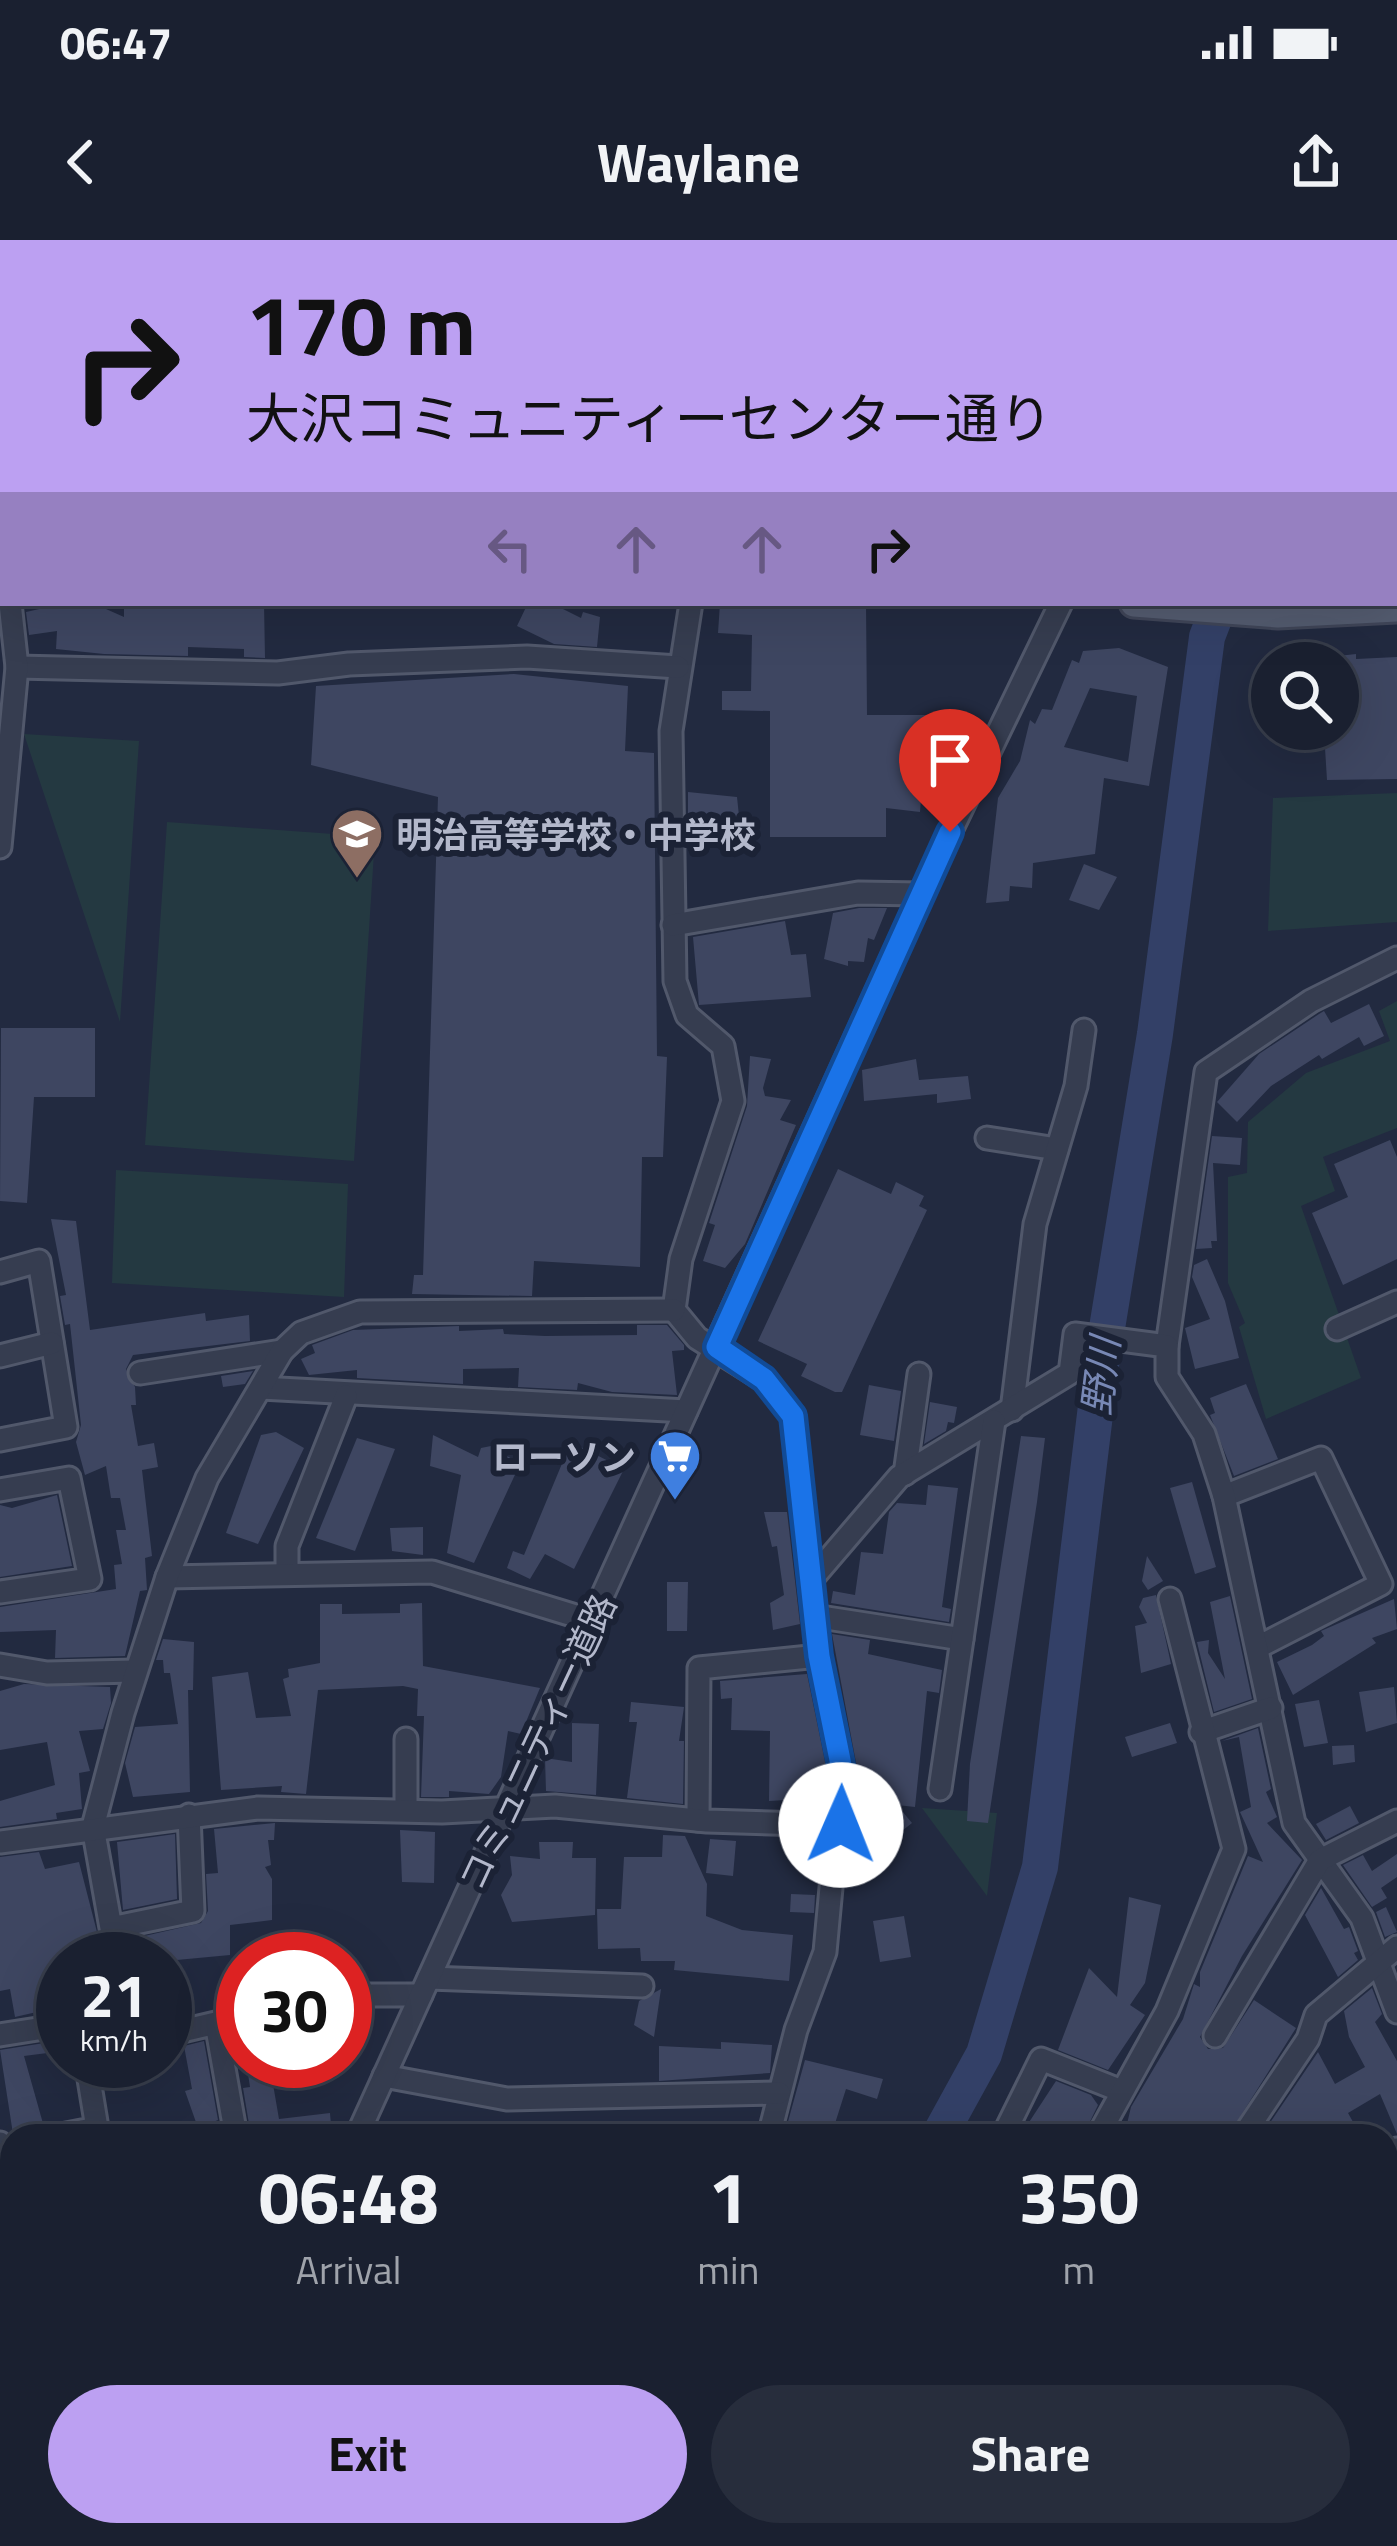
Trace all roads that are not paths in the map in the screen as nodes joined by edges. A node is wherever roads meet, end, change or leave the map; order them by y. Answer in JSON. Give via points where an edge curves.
{"nodes":[{"id":1,"x":10,"y":606,"type":"edge"},
{"id":2,"x":690,"y":606,"type":"edge"},
{"id":3,"x":1060,"y":606,"type":"edge"},
{"id":4,"x":1169,"y":606,"type":"edge"},
{"id":5,"x":1397,"y":608,"type":"edge"},
{"id":6,"x":16,"y":667,"type":"junction"},
{"id":7,"x":678,"y":667,"type":"junction"},
{"id":8,"x":0,"y":847,"type":"edge"},
{"id":9,"x":921,"y":894,"type":"junction"},
{"id":10,"x":673,"y":925,"type":"junction"},
{"id":11,"x":1397,"y":958,"type":"edge"},
{"id":12,"x":1084,"y":1030,"type":"dead end"},
{"id":13,"x":987,"y":1138,"type":"dead end"},
{"id":14,"x":1057,"y":1149,"type":"junction"},
{"id":15,"x":0,"y":1272,"type":"edge"},
{"id":16,"x":1397,"y":1302,"type":"edge"},
{"id":17,"x":674,"y":1310,"type":"junction"},
{"id":18,"x":1337,"y":1329,"type":"dead end"},
{"id":19,"x":52,"y":1343,"type":"junction"},
{"id":20,"x":1165,"y":1346,"type":"junction"},
{"id":21,"x":717,"y":1347,"type":"junction"},
{"id":22,"x":282,"y":1351,"type":"junction"},
{"id":23,"x":0,"y":1356,"type":"edge"},
{"id":24,"x":140,"y":1373,"type":"dead end"},
{"id":25,"x":919,"y":1375,"type":"dead end"},
{"id":26,"x":262,"y":1388,"type":"junction"},
{"id":27,"x":346,"y":1396,"type":"junction"},
{"id":28,"x":686,"y":1411,"type":"junction"},
{"id":29,"x":1003,"y":1415,"type":"junction"},
{"id":30,"x":0,"y":1440,"type":"edge"},
{"id":31,"x":905,"y":1474,"type":"junction"},
{"id":32,"x":0,"y":1490,"type":"edge"},
{"id":33,"x":1225,"y":1496,"type":"junction"},
{"id":34,"x":287,"y":1574,"type":"junction"},
{"id":35,"x":167,"y":1576,"type":"junction"},
{"id":36,"x":810,"y":1580,"type":"junction"},
{"id":37,"x":0,"y":1592,"type":"edge"},
{"id":38,"x":1170,"y":1598,"type":"dead end"},
{"id":39,"x":814,"y":1616,"type":"junction"},
{"id":40,"x":592,"y":1621,"type":"junction"},
{"id":41,"x":962,"y":1639,"type":"junction"},
{"id":42,"x":1260,"y":1646,"type":"junction"},
{"id":43,"x":819,"y":1656,"type":"junction"},
{"id":44,"x":0,"y":1665,"type":"edge"},
{"id":45,"x":135,"y":1671,"type":"junction"},
{"id":46,"x":1271,"y":1708,"type":"junction"},
{"id":47,"x":1201,"y":1732,"type":"junction"},
{"id":48,"x":406,"y":1738,"type":"dead end"},
{"id":49,"x":940,"y":1789,"type":"dead end"},
{"id":50,"x":406,"y":1809,"type":"junction"},
{"id":51,"x":506,"y":1809,"type":"junction"},
{"id":52,"x":189,"y":1815,"type":"junction"},
{"id":53,"x":698,"y":1820,"type":"junction"},
{"id":54,"x":1397,"y":1822,"type":"edge"},
{"id":55,"x":841,"y":1825,"type":"junction"},
{"id":56,"x":93,"y":1827,"type":"junction"},
{"id":57,"x":0,"y":1842,"type":"edge"},
{"id":58,"x":1320,"y":1860,"type":"junction"},
{"id":59,"x":1397,"y":1947,"type":"edge"},
{"id":60,"x":1376,"y":1963,"type":"junction"},
{"id":61,"x":425,"y":1986,"type":"junction"},
{"id":62,"x":642,"y":1986,"type":"dead end"},
{"id":63,"x":372,"y":1992,"type":"edge"},
{"id":64,"x":1397,"y":2012,"type":"edge"},
{"id":65,"x":36,"y":2029,"type":"edge"},
{"id":66,"x":192,"y":2029,"type":"edge"},
{"id":67,"x":0,"y":2035,"type":"edge"},
{"id":68,"x":1215,"y":2036,"type":"dead end"},
{"id":69,"x":385,"y":2076,"type":"junction"},
{"id":70,"x":90,"y":2088,"type":"edge"},
{"id":71,"x":1119,"y":2090,"type":"junction"},
{"id":72,"x":779,"y":2093,"type":"junction"},
{"id":73,"x":96,"y":2124,"type":"edge"},
{"id":74,"x":234,"y":2124,"type":"edge"},
{"id":75,"x":363,"y":2124,"type":"edge"},
{"id":76,"x":772,"y":2124,"type":"edge"},
{"id":77,"x":1009,"y":2124,"type":"edge"},
{"id":78,"x":1103,"y":2124,"type":"edge"},
{"id":79,"x":1251,"y":2124,"type":"edge"}],
"edges":[{"from":1,"to":6,"type":"street"},
{"from":2,"to":7,"type":"street"},
{"from":3,"to":9,"type":"street","name":"コミュニティー道路"},
{"from":4,"to":5,"type":"main road","via":[[1268,613]]},
{"from":6,"to":7,"type":"street","via":[[278,673],[527,657]]},
{"from":6,"to":8,"type":"street"},
{"from":7,"to":10,"type":"street"},
{"from":9,"to":10,"type":"street","via":[[858,893]]},
{"from":9,"to":21,"type":"street","name":"コミュニティー道路"},
{"from":10,"to":17,"type":"street","via":[[675,981],[687,1015],[723,1046],[733,1101],[681,1259]]},
{"from":11,"to":20,"type":"street","via":[[1311,1001],[1206,1072]]},
{"from":12,"to":14,"type":"street"},
{"from":13,"to":14,"type":"street"},
{"from":14,"to":29,"type":"street","via":[[1035,1224]]},
{"from":15,"to":19,"type":"street","via":[[39,1261]]},
{"from":16,"to":18,"type":"street"},
{"from":17,"to":21,"type":"street","via":[[697,1338]]},
{"from":17,"to":22,"type":"street","via":[[360,1312],[302,1333]]},
{"from":19,"to":23,"type":"street"},
{"from":19,"to":30,"type":"street","via":[[66,1427]]},
{"from":20,"to":29,"type":"street","via":[[1075,1334],[1070,1373]]},
{"from":20,"to":33,"type":"street","via":[[1167,1377],[1204,1434]]},
{"from":21,"to":28,"type":"street","name":"コミュニティー道路"},
{"from":21,"to":36,"type":"street","via":[[764,1379],[793,1416]]},
{"from":22,"to":24,"type":"street"},
{"from":22,"to":26,"type":"street"},
{"from":25,"to":31,"type":"street"},
{"from":26,"to":27,"type":"street"},
{"from":26,"to":35,"type":"street","via":[[207,1478]]},
{"from":27,"to":28,"type":"street"},
{"from":27,"to":34,"type":"street","via":[[287,1546]]},
{"from":28,"to":40,"type":"street","name":"コミュニティー道路"},
{"from":29,"to":31,"type":"street"},
{"from":29,"to":41,"type":"street"},
{"from":31,"to":36,"type":"street"},
{"from":32,"to":37,"type":"street","via":[[69,1478],[91,1579]]},
{"from":33,"to":42,"type":"street"},
{"from":33,"to":42,"type":"street","via":[[1321,1458],[1381,1584]]},
{"from":34,"to":35,"type":"street"},
{"from":34,"to":40,"type":"street","via":[[432,1572]]},
{"from":35,"to":45,"type":"street"},
{"from":36,"to":39,"type":"street"},
{"from":38,"to":47,"type":"street"},
{"from":39,"to":41,"type":"street"},
{"from":39,"to":43,"type":"street"},
{"from":40,"to":51,"type":"street","name":"コミュニティー道路"},
{"from":41,"to":49,"type":"street"},
{"from":42,"to":46,"type":"street"},
{"from":43,"to":53,"type":"street","via":[[699,1668]]},
{"from":43,"to":55,"type":"street","via":[[842,1770]]},
{"from":44,"to":45,"type":"street"},
{"from":45,"to":56,"type":"street"},
{"from":46,"to":47,"type":"street"},
{"from":46,"to":58,"type":"street","via":[[1294,1823]]},
{"from":47,"to":71,"type":"street","via":[[1234,1849],[1176,2015]]},
{"from":48,"to":50,"type":"street"},
{"from":50,"to":51,"type":"street"},
{"from":50,"to":52,"type":"street"},
{"from":51,"to":53,"type":"street"},
{"from":51,"to":61,"type":"street","name":"コミュニティー道路"},
{"from":52,"to":56,"type":"street"},
{"from":52,"to":56,"type":"street","via":[[193,1911],[110,1928]]},
{"from":53,"to":55,"type":"street"},
{"from":54,"to":58,"type":"street"},
{"from":55,"to":72,"type":"street","via":[[825,1952]]},
{"from":56,"to":57,"type":"street"},
{"from":58,"to":60,"type":"street","via":[[1362,1918]]},
{"from":58,"to":68,"type":"street"},
{"from":59,"to":60,"type":"street"},
{"from":60,"to":64,"type":"street"},
{"from":60,"to":79,"type":"street","via":[[1316,2015]]},
{"from":61,"to":62,"type":"street"},
{"from":61,"to":63,"type":"street"},
{"from":61,"to":69,"type":"street","name":"コミュニティー道路"},
{"from":65,"to":67,"type":"street"},
{"from":66,"to":74,"type":"street","via":[[216,2023]]},
{"from":69,"to":72,"type":"street","via":[[507,2099]]},
{"from":69,"to":75,"type":"street","name":"コミュニティー道路"},
{"from":70,"to":73,"type":"street"},
{"from":71,"to":77,"type":"street","via":[[1041,2059]]},
{"from":71,"to":78,"type":"street"},
{"from":72,"to":76,"type":"street"}]}
